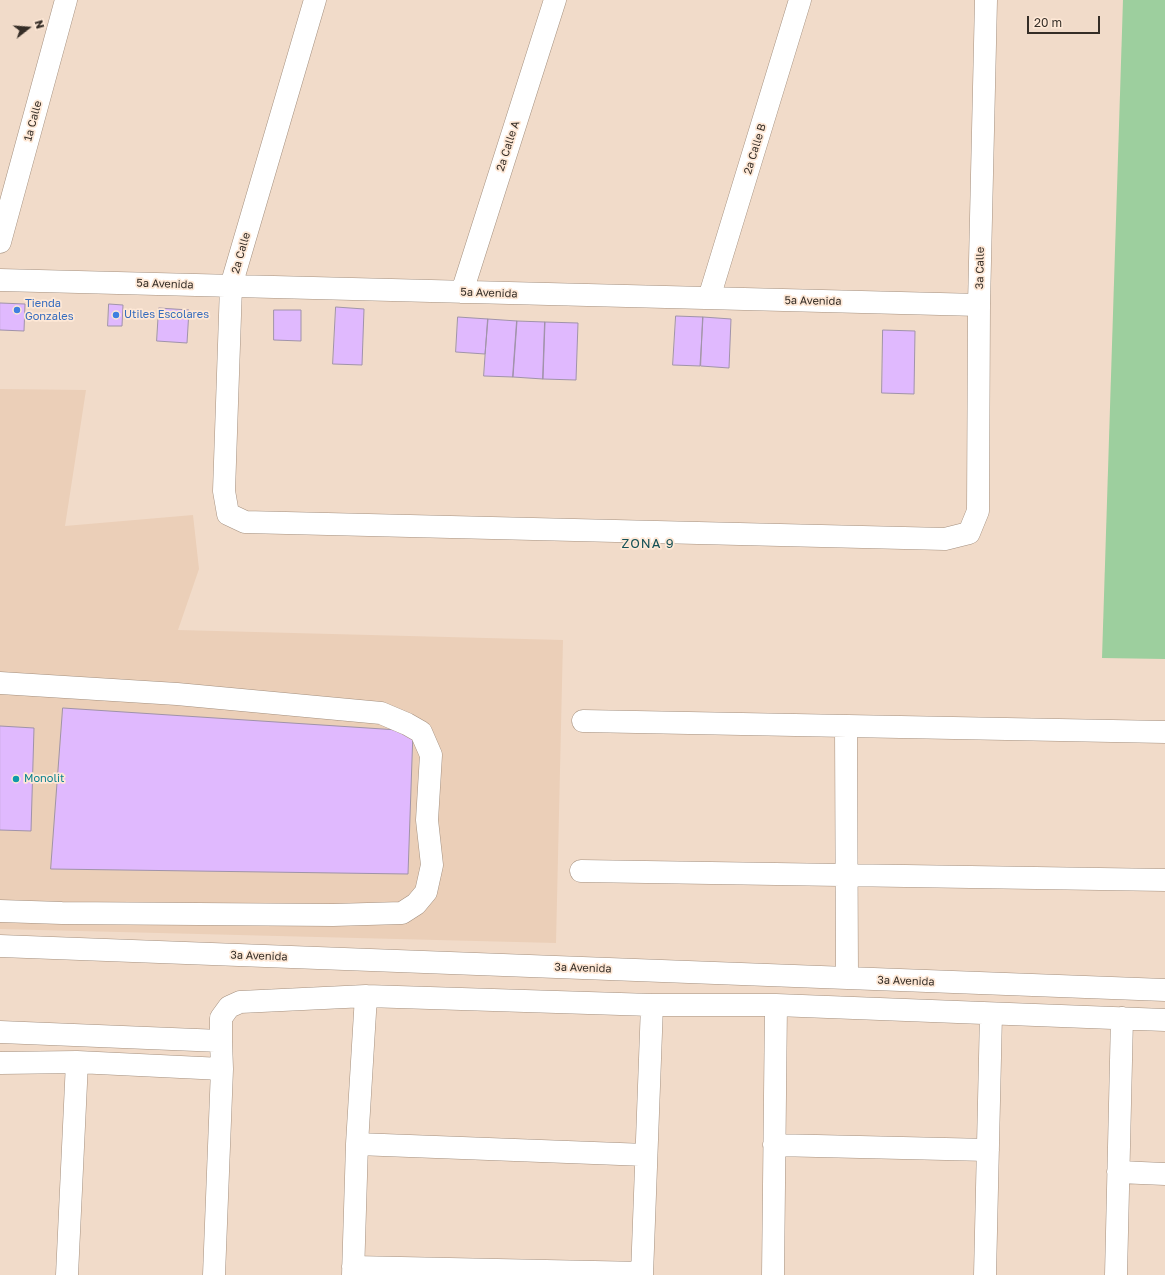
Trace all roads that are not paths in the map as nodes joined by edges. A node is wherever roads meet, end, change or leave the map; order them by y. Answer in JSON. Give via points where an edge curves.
{"nodes":[{"id":1,"x":66,"y":0,"type":"edge"},
{"id":2,"x":315,"y":0,"type":"edge"},
{"id":3,"x":555,"y":0,"type":"edge"},
{"id":4,"x":800,"y":0,"type":"edge"},
{"id":5,"x":986,"y":0,"type":"edge"},
{"id":6,"x":0,"y":242,"type":"edge"},
{"id":7,"x":0,"y":280,"type":"edge"},
{"id":8,"x":231,"y":286,"type":"junction"},
{"id":9,"x":462,"y":292,"type":"junction"},
{"id":10,"x":709,"y":298,"type":"junction"},
{"id":11,"x":979,"y":305,"type":"junction"},
{"id":12,"x":969,"y":533,"type":"joint"},
{"id":13,"x":0,"y":683,"type":"edge"},
{"id":14,"x":583,"y":721,"type":"dead end"},
{"id":15,"x":846,"y":726,"type":"junction"},
{"id":16,"x":1165,"y":732,"type":"edge"},
{"id":17,"x":581,"y":871,"type":"dead end"},
{"id":18,"x":847,"y":875,"type":"junction"},
{"id":19,"x":1165,"y":880,"type":"edge"},
{"id":20,"x":0,"y":911,"type":"edge"},
{"id":21,"x":0,"y":946,"type":"edge"},
{"id":22,"x":847,"y":978,"type":"junction"},
{"id":23,"x":1165,"y":990,"type":"edge"},
{"id":24,"x":366,"y":996,"type":"junction"},
{"id":25,"x":652,"y":1005,"type":"junction"},
{"id":26,"x":776,"y":1005,"type":"junction"},
{"id":27,"x":991,"y":1014,"type":"junction"},
{"id":28,"x":1122,"y":1018,"type":"junction"},
{"id":29,"x":1165,"y":1020,"type":"edge"},
{"id":30,"x":0,"y":1032,"type":"edge"},
{"id":31,"x":221,"y":1041,"type":"junction"},
{"id":32,"x":77,"y":1062,"type":"junction"},
{"id":33,"x":0,"y":1063,"type":"edge"},
{"id":34,"x":222,"y":1069,"type":"junction"},
{"id":35,"x":357,"y":1144,"type":"junction"},
{"id":36,"x":774,"y":1145,"type":"junction"},
{"id":37,"x":988,"y":1150,"type":"junction"},
{"id":38,"x":646,"y":1155,"type":"junction"},
{"id":39,"x":1118,"y":1172,"type":"junction"},
{"id":40,"x":1165,"y":1174,"type":"edge"},
{"id":41,"x":353,"y":1271,"type":"edge"},
{"id":42,"x":642,"y":1274,"type":"edge"},
{"id":43,"x":67,"y":1275,"type":"edge"},
{"id":44,"x":214,"y":1275,"type":"edge"},
{"id":45,"x":773,"y":1275,"type":"edge"},
{"id":46,"x":985,"y":1275,"type":"edge"},
{"id":47,"x":1116,"y":1275,"type":"edge"}],
"edges":[{"from":1,"to":6,"type":"street","name":"1a Calle"},
{"from":2,"to":8,"type":"street","name":"2a Calle"},
{"from":3,"to":9,"type":"street","name":"2a Calle A"},
{"from":4,"to":10,"type":"street","name":"2a Calle B"},
{"from":5,"to":11,"type":"street","name":"3a Calle"},
{"from":7,"to":8,"type":"street","name":"5a Avenida"},
{"from":8,"to":9,"type":"street","name":"5a Avenida"},
{"from":8,"to":12,"type":"street","name":"2a Calle","via":[[224,490],[228,514],[244,522],[945,539]]},
{"from":9,"to":10,"type":"street","name":"5a Avenida"},
{"from":10,"to":11,"type":"street","name":"5a Avenida"},
{"from":11,"to":12,"type":"street","name":"3a Calle","via":[[978,511]]},
{"from":13,"to":20,"type":"street","via":[[177,694],[380,713],[407,724],[421,732],[431,755],[427,820],[432,865],[426,892],[416,904],[402,913],[333,915]]},
{"from":14,"to":15,"type":"street"},
{"from":15,"to":16,"type":"street"},
{"from":15,"to":18,"type":"street"},
{"from":17,"to":18,"type":"street"},
{"from":18,"to":19,"type":"street"},
{"from":18,"to":22,"type":"street"},
{"from":21,"to":22,"type":"street","name":"3a Avenida"},
{"from":22,"to":23,"type":"street","name":"3a Avenida"},
{"from":24,"to":25,"type":"street"},
{"from":24,"to":31,"type":"street","via":[[240,1002],[229,1007],[222,1018]]},
{"from":24,"to":35,"type":"street"},
{"from":25,"to":26,"type":"street"},
{"from":25,"to":38,"type":"street"},
{"from":26,"to":27,"type":"street"},
{"from":26,"to":36,"type":"street"},
{"from":27,"to":28,"type":"street"},
{"from":27,"to":37,"type":"street"},
{"from":28,"to":29,"type":"street"},
{"from":28,"to":39,"type":"street"},
{"from":30,"to":31,"type":"street"},
{"from":31,"to":34,"type":"street"},
{"from":32,"to":33,"type":"street"},
{"from":32,"to":34,"type":"street"},
{"from":32,"to":43,"type":"street"},
{"from":34,"to":44,"type":"street"},
{"from":35,"to":38,"type":"street"},
{"from":35,"to":41,"type":"street"},
{"from":36,"to":37,"type":"street"},
{"from":36,"to":45,"type":"street"},
{"from":37,"to":46,"type":"street"},
{"from":38,"to":42,"type":"street"},
{"from":39,"to":40,"type":"street"},
{"from":39,"to":47,"type":"street"},
{"from":41,"to":42,"type":"street"}]}
